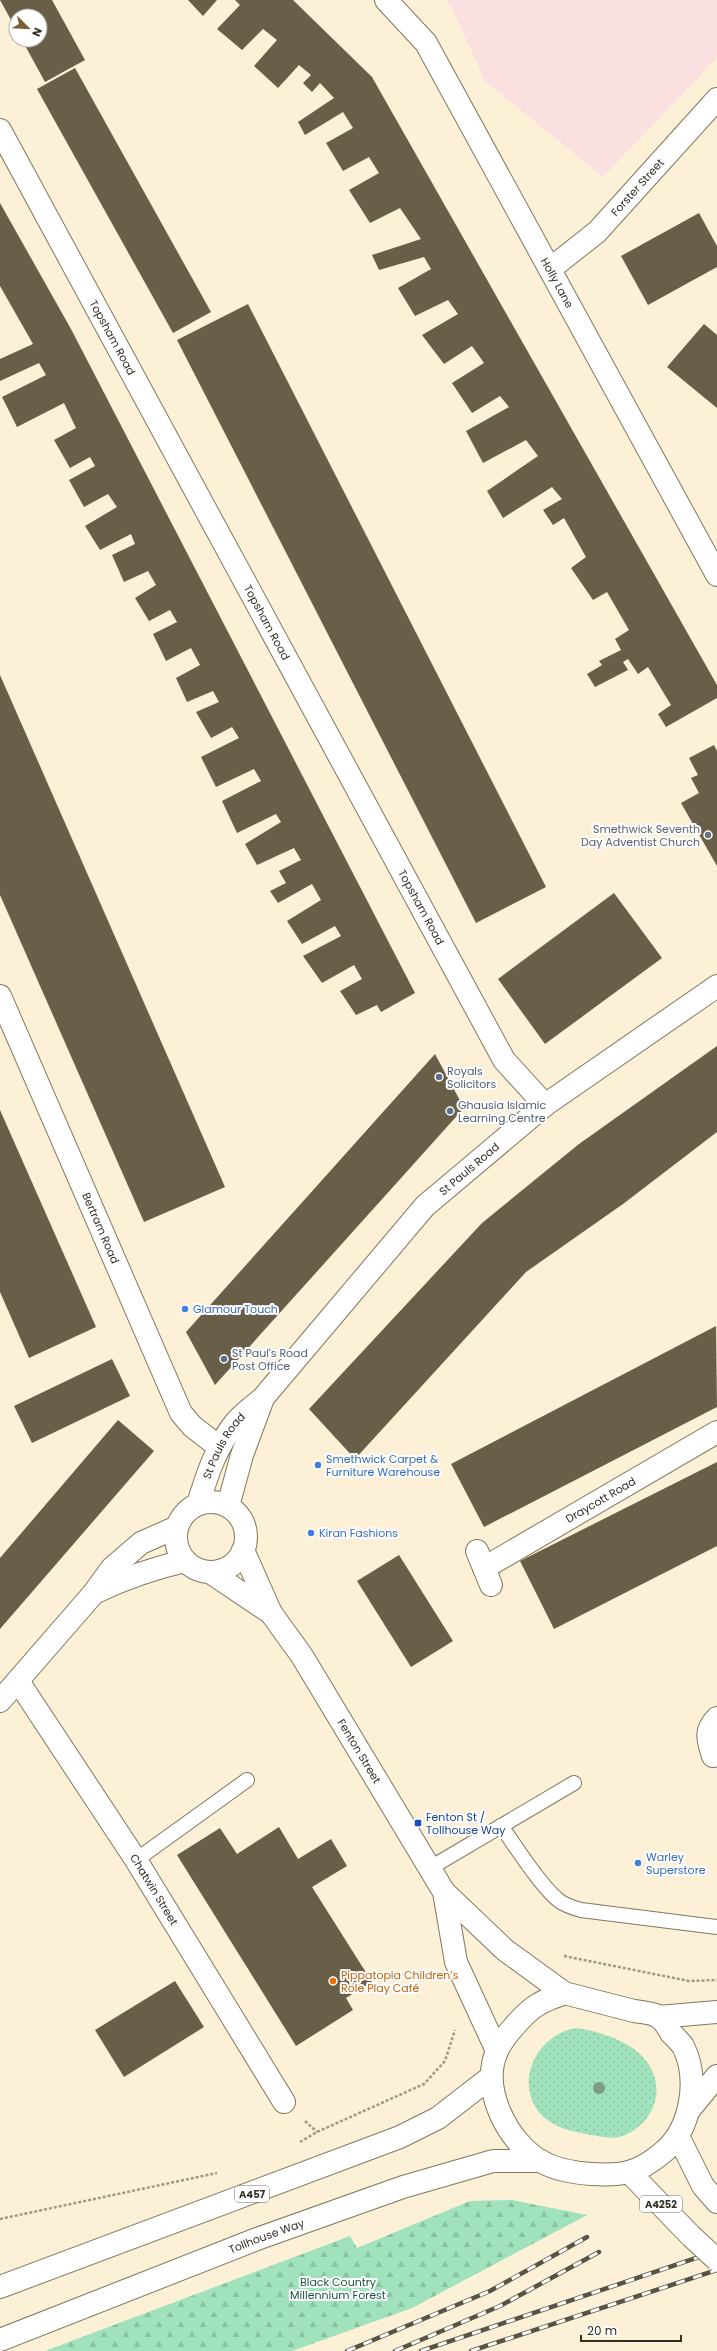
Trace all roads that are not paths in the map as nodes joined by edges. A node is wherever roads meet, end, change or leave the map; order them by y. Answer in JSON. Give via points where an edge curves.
{"nodes":[{"id":1,"x":386,"y":0,"type":"edge"},
{"id":2,"x":717,"y":99,"type":"edge"},
{"id":3,"x":0,"y":130,"type":"edge"},
{"id":4,"x":550,"y":269,"type":"junction"},
{"id":5,"x":717,"y":574,"type":"edge"},
{"id":6,"x":717,"y":986,"type":"edge"},
{"id":7,"x":0,"y":996,"type":"edge"},
{"id":8,"x":545,"y":1105,"type":"junction"},
{"id":9,"x":263,"y":1398,"type":"junction"},
{"id":10,"x":717,"y":1432,"type":"edge"},
{"id":11,"x":219,"y":1447,"type":"junction"},
{"id":12,"x":198,"y":1504,"type":"junction"},
{"id":13,"x":228,"y":1506,"type":"junction"},
{"id":14,"x":177,"y":1527,"type":"junction"},
{"id":15,"x":243,"y":1550,"type":"junction"},
{"id":16,"x":185,"y":1561,"type":"junction"},
{"id":17,"x":484,"y":1568,"type":"dead end"},
{"id":18,"x":210,"y":1572,"type":"junction"},
{"id":19,"x":93,"y":1594,"type":"junction"},
{"id":20,"x":271,"y":1614,"type":"junction"},
{"id":21,"x":18,"y":1681,"type":"junction"},
{"id":22,"x":0,"y":1701,"type":"edge"},
{"id":23,"x":717,"y":1718,"type":"edge"},
{"id":24,"x":713,"y":1756,"type":"dead end"},
{"id":25,"x":247,"y":1780,"type":"dead end"},
{"id":26,"x":574,"y":1783,"type":"dead end"},
{"id":27,"x":501,"y":1826,"type":"junction"},
{"id":28,"x":136,"y":1860,"type":"junction"},
{"id":29,"x":430,"y":1868,"type":"junction"},
{"id":30,"x":444,"y":1892,"type":"junction"},
{"id":31,"x":717,"y":1928,"type":"edge"},
{"id":32,"x":564,"y":1993,"type":"junction"},
{"id":33,"x":717,"y":2012,"type":"edge"},
{"id":34,"x":658,"y":2017,"type":"junction"},
{"id":35,"x":497,"y":2051,"type":"junction"},
{"id":36,"x":717,"y":2076,"type":"edge"},
{"id":37,"x":491,"y":2077,"type":"junction"},
{"id":38,"x":284,"y":2102,"type":"dead end"},
{"id":39,"x":689,"y":2110,"type":"junction"},
{"id":40,"x":678,"y":2136,"type":"junction"},
{"id":41,"x":541,"y":2161,"type":"junction"},
{"id":42,"x":630,"y":2173,"type":"junction"},
{"id":43,"x":717,"y":2202,"type":"edge"},
{"id":44,"x":717,"y":2260,"type":"edge"},
{"id":45,"x":0,"y":2287,"type":"edge"},
{"id":46,"x":0,"y":2340,"type":"edge"}],
"edges":[{"from":1,"to":4,"type":"main road","name":"Holly Lane","via":[[426,42]]},
{"from":2,"to":4,"type":"main road","name":"Forster Street","via":[[596,232]]},
{"from":3,"to":8,"type":"main road","name":"Topsham Road","via":[[504,1060]]},
{"from":4,"to":5,"type":"main road","name":"Holly Lane"},
{"from":6,"to":8,"type":"main road","name":"St Pauls Road"},
{"from":7,"to":11,"type":"main road","name":"Bertram Road","via":[[181,1413],[192,1426]]},
{"from":8,"to":9,"type":"main road","name":"St Pauls Road","via":[[426,1206]]},
{"from":9,"to":11,"type":"main road","name":"St Pauls Road","via":[[236,1422]]},
{"from":9,"to":13,"type":"main road","name":"St Pauls Road","via":[[242,1455]]},
{"from":10,"to":17,"type":"main road","name":"Draycott Road"},
{"from":11,"to":12,"type":"main road","name":"St Pauls Road","via":[[208,1470]]},
{"from":12,"to":13,"type":"main road","via":[[213,1502]]},
{"from":12,"to":14,"type":"main road","via":[[185,1513]]},
{"from":13,"to":15,"type":"main road","via":[[240,1518],[246,1534]]},
{"from":14,"to":16,"type":"main road","via":[[176,1545]]},
{"from":14,"to":19,"type":"main road","via":[[141,1543],[112,1568]]},
{"from":15,"to":18,"type":"main road","via":[[236,1562],[224,1570]]},
{"from":15,"to":20,"type":"main road","name":"Fenton Street"},
{"from":16,"to":18,"type":"main road","via":[[196,1569]]},
{"from":16,"to":19,"type":"main road","via":[[154,1568]]},
{"from":18,"to":20,"type":"main road","name":"Fenton Street"},
{"from":19,"to":21,"type":"main road"},
{"from":20,"to":29,"type":"main road","name":"Fenton Street","via":[[302,1656]]},
{"from":21,"to":22,"type":"main road"},
{"from":21,"to":28,"type":"main road","name":"Chatwin Street"},
{"from":23,"to":24,"type":"main road","via":[[710,1726],[707,1736]]},
{"from":25,"to":28,"type":"lane"},
{"from":26,"to":27,"type":"lane"},
{"from":27,"to":29,"type":"lane"},
{"from":27,"to":31,"type":"lane","via":[[549,1890],[560,1901],[570,1906],[581,1910]]},
{"from":28,"to":38,"type":"main road","name":"Chatwin Street"},
{"from":29,"to":30,"type":"main road","name":"Fenton Street"},
{"from":30,"to":32,"type":"main road","name":"Fenton Street","via":[[504,1950]]},
{"from":30,"to":35,"type":"main road","name":"Fenton Street","via":[[456,1962]]},
{"from":32,"to":34,"type":"main road"},
{"from":32,"to":35,"type":"main road","via":[[538,2004],[514,2026]]},
{"from":33,"to":34,"type":"main road"},
{"from":34,"to":39,"type":"main road","via":[[683,2046],[692,2074]]},
{"from":35,"to":37,"type":"main road"},
{"from":36,"to":39,"type":"main road"},
{"from":37,"to":41,"type":"main road","via":[[496,2106],[506,2127]]},
{"from":37,"to":45,"type":"main road","number":"A457","via":[[438,2118],[400,2137]]},
{"from":39,"to":40,"type":"main road"},
{"from":40,"to":42,"type":"main road","via":[[654,2160]]},
{"from":40,"to":43,"type":"main road","via":[[703,2186]]},
{"from":41,"to":42,"type":"main road","via":[[559,2169],[582,2174]]},
{"from":41,"to":46,"type":"main road","name":"Tollhouse Way","via":[[493,2161],[403,2187],[257,2239]]},
{"from":42,"to":44,"type":"main road","number":"A4252","bridge":true}]}
